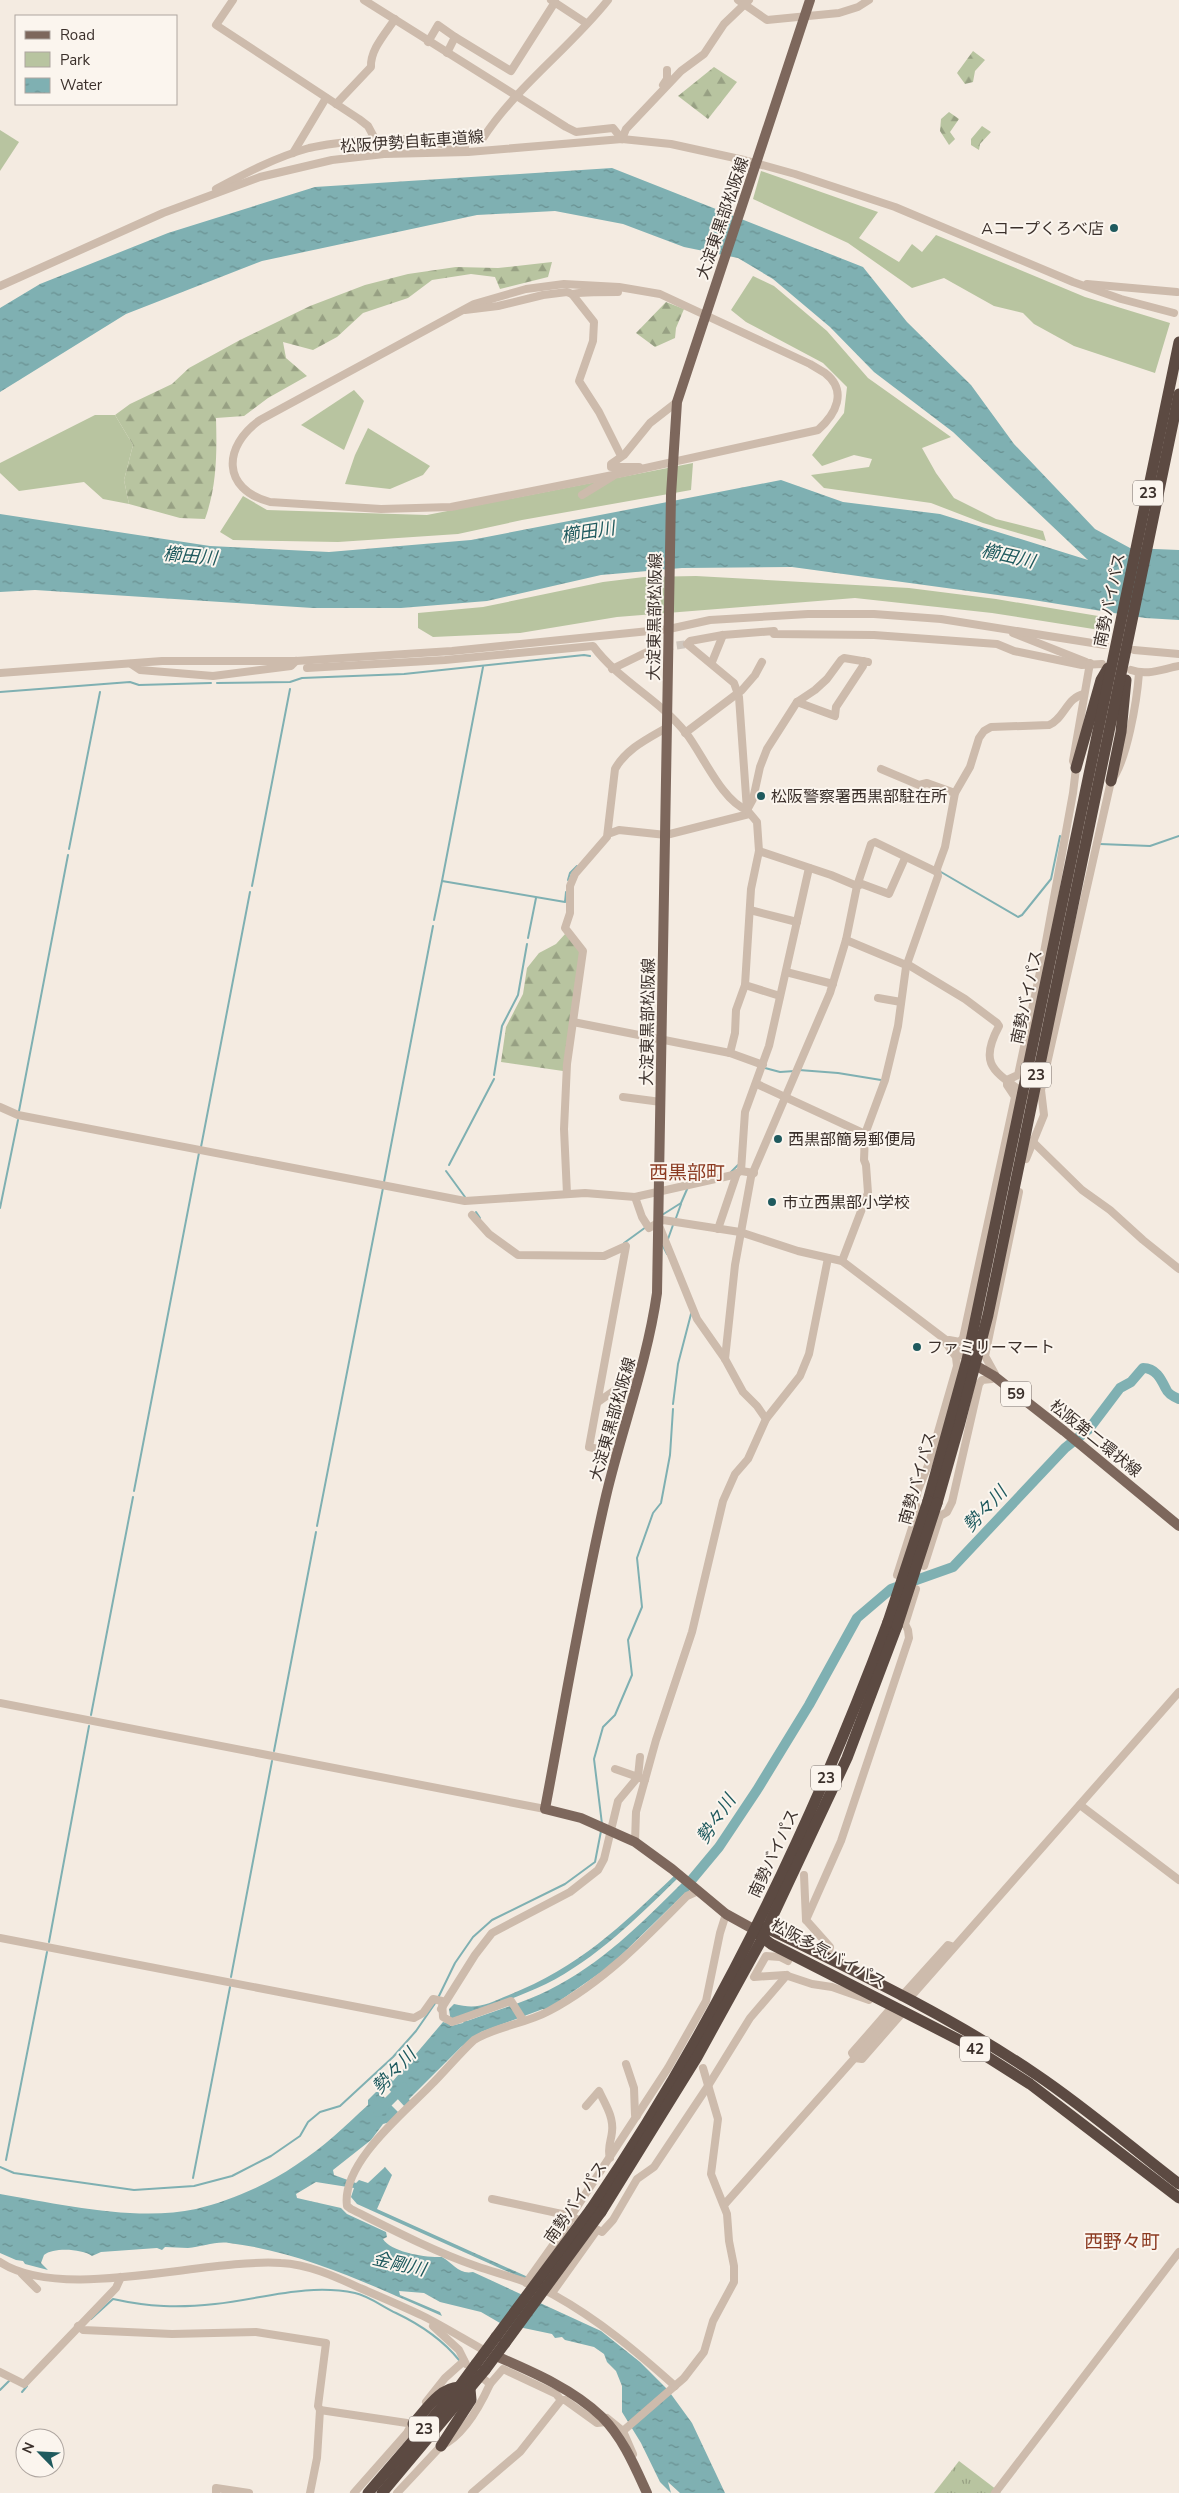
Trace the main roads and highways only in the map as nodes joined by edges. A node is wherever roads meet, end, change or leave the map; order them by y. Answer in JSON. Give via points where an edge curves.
{"nodes":[{"id":1,"x":810,"y":0,"type":"edge"},
{"id":2,"x":1179,"y":342,"type":"edge"},
{"id":3,"x":1179,"y":394,"type":"edge"},
{"id":4,"x":1120,"y":650,"type":"junction"},
{"id":5,"x":1076,"y":768,"type":"road end"},
{"id":6,"x":1111,"y":781,"type":"road end"},
{"id":7,"x":972,"y":1362,"type":"junction"},
{"id":8,"x":1179,"y":1526,"type":"edge"},
{"id":9,"x":761,"y":1932,"type":"junction"},
{"id":10,"x":1179,"y":2184,"type":"edge"},
{"id":11,"x":1179,"y":2198,"type":"edge"},
{"id":12,"x":501,"y":2340,"type":"junction"},
{"id":13,"x":496,"y":2356,"type":"junction"},
{"id":14,"x":478,"y":2371,"type":"junction"},
{"id":15,"x":465,"y":2388,"type":"junction"},
{"id":16,"x":414,"y":2425,"type":"road end"},
{"id":17,"x":439,"y":2444,"type":"road end"},
{"id":18,"x":368,"y":2493,"type":"edge"},
{"id":19,"x":382,"y":2493,"type":"edge"},
{"id":20,"x":647,"y":2493,"type":"edge"}],
"edges":[{"from":1,"to":9,"type":"main road","name":"大淀東黒部松阪線","via":[[677,402],[672,464],[666,728],[660,1192],[655,1222],[657,1293],[652,1332],[602,1511],[545,1808],[604,1827],[635,1842],[726,1914]]},
{"from":2,"to":4,"type":"highway","name":"南勢バイパス","number":"23"},
{"from":3,"to":4,"type":"highway","name":"南勢バイパス","number":"23"},
{"from":4,"to":5,"type":"highway","via":[[1101,680]]},
{"from":4,"to":6,"type":"highway","via":[[1128,668],[1121,732]]},
{"from":4,"to":7,"type":"highway","name":"南勢バイパス","number":"23"},
{"from":7,"to":8,"type":"main road","name":"松阪第二環状線","number":"59","via":[[1087,1449]]},
{"from":7,"to":9,"type":"highway","name":"南勢バイパス","number":"23","bridge":true,"via":[[932,1502],[846,1758]]},
{"from":9,"to":10,"type":"highway","name":"松阪多気バイパス","number":"42","via":[[828,1958],[909,1997],[974,2035],[1038,2076]]},
{"from":9,"to":11,"type":"highway","name":"松阪多気バイパス","number":"42","via":[[791,1954],[874,1996],[896,2011],[967,2044],[1030,2084]]},
{"from":9,"to":12,"type":"highway","name":"南勢バイパス","number":"23","bridge":true,"via":[[596,2210]]},
{"from":12,"to":13,"type":"highway","name":"南勢バイパス","number":"23"},
{"from":12,"to":14,"type":"highway","name":"南勢バイパス","number":"23","via":[[485,2351]]},
{"from":13,"to":14,"type":"highway","name":"南勢バイパス","number":"23"},
{"from":13,"to":20,"type":"main road","via":[[563,2388],[604,2420],[617,2436]]},
{"from":14,"to":15,"type":"highway","name":"南勢バイパス","number":"23","bridge":true},
{"from":15,"to":16,"type":"highway","via":[[449,2387],[442,2392]]},
{"from":15,"to":17,"type":"highway","via":[[471,2400]]},
{"from":15,"to":18,"type":"highway","name":"南勢バイパス","number":"23","bridge":true},
{"from":15,"to":19,"type":"highway","name":"南勢バイパス","number":"23","bridge":true}]}
